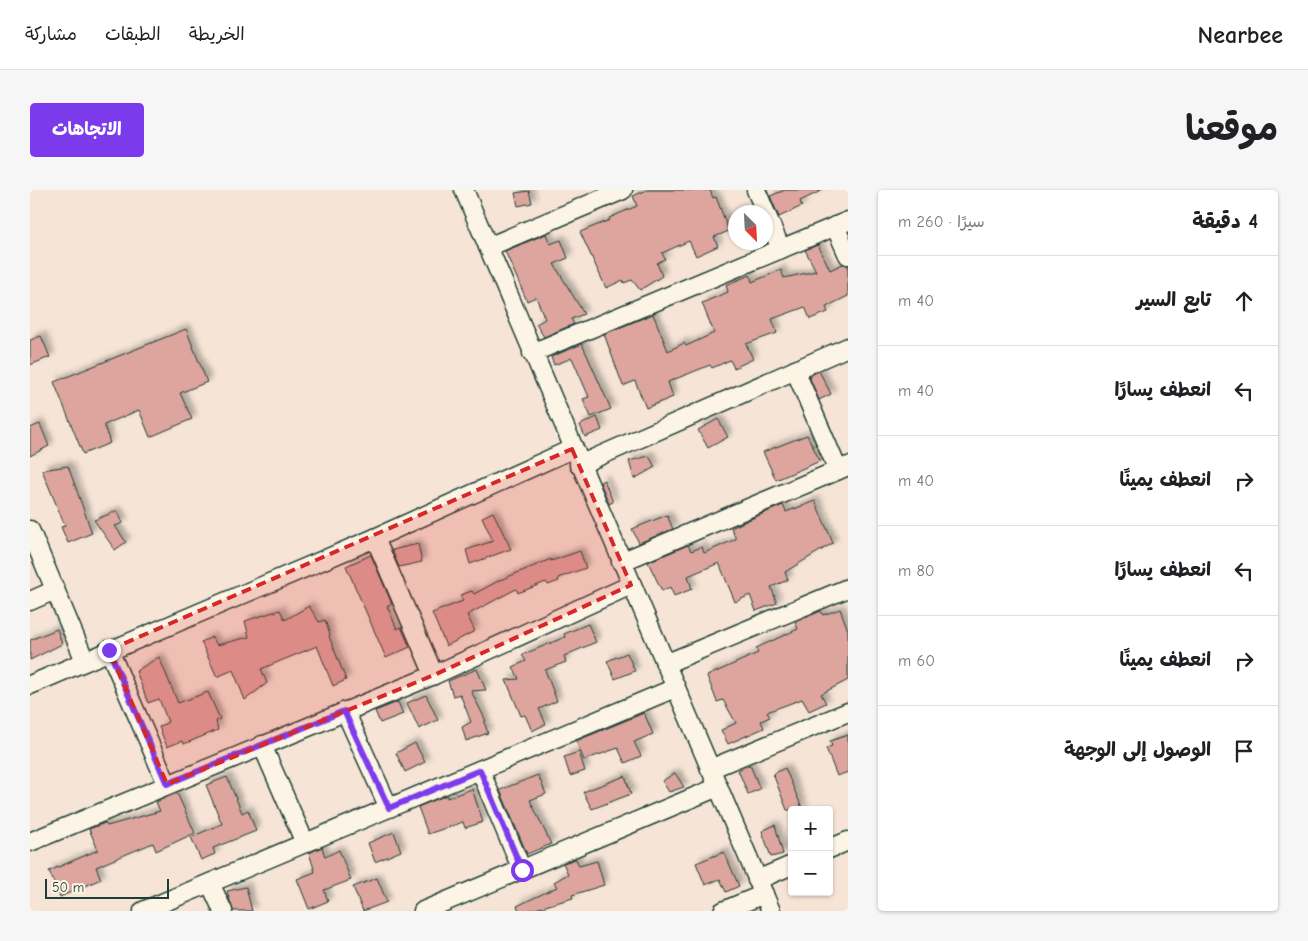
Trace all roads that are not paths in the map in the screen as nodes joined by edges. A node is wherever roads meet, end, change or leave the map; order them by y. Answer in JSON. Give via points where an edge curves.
{"nodes":[{"id":1,"x":464,"y":190,"type":"edge"},
{"id":2,"x":623,"y":190,"type":"edge"},
{"id":3,"x":756,"y":190,"type":"edge"},
{"id":4,"x":842,"y":223,"type":"edge"},
{"id":5,"x":488,"y":247,"type":"junction"},
{"id":6,"x":782,"y":248,"type":"junction"},
{"id":7,"x":848,"y":255,"type":"edge"},
{"id":8,"x":848,"y":347,"type":"edge"},
{"id":9,"x":532,"y":353,"type":"junction"},
{"id":10,"x":795,"y":370,"type":"junction"},
{"id":11,"x":576,"y":457,"type":"junction"},
{"id":12,"x":843,"y":468,"type":"edge"},
{"id":13,"x":30,"y":530,"type":"edge"},
{"id":14,"x":375,"y":538,"type":"junction"},
{"id":15,"x":621,"y":562,"type":"junction"},
{"id":16,"x":630,"y":585,"type":"junction"},
{"id":17,"x":848,"y":588,"type":"edge"},
{"id":18,"x":55,"y":590,"type":"junction"},
{"id":19,"x":30,"y":601,"type":"edge"},
{"id":20,"x":109,"y":650,"type":"junction"},
{"id":21,"x":85,"y":661,"type":"junction"},
{"id":22,"x":665,"y":664,"type":"junction"},
{"id":23,"x":434,"y":674,"type":"junction"},
{"id":24,"x":30,"y":685,"type":"edge"},
{"id":25,"x":675,"y":688,"type":"junction"},
{"id":26,"x":344,"y":711,"type":"junction"},
{"id":27,"x":848,"y":712,"type":"edge"},
{"id":28,"x":262,"y":745,"type":"junction"},
{"id":29,"x":710,"y":769,"type":"junction"},
{"id":30,"x":480,"y":770,"type":"junction"},
{"id":31,"x":167,"y":784,"type":"junction"},
{"id":32,"x":718,"y":787,"type":"junction"},
{"id":33,"x":389,"y":808,"type":"junction"},
{"id":34,"x":848,"y":841,"type":"edge"},
{"id":35,"x":30,"y":842,"type":"edge"},
{"id":36,"x":305,"y":843,"type":"junction"},
{"id":37,"x":833,"y":847,"type":"edge"},
{"id":38,"x":788,"y":868,"type":"edge"},
{"id":39,"x":522,"y":870,"type":"junction"},
{"id":40,"x":210,"y":882,"type":"junction"},
{"id":41,"x":760,"y":887,"type":"junction"},
{"id":42,"x":442,"y":908,"type":"edge"},
{"id":43,"x":143,"y":911,"type":"edge"},
{"id":44,"x":222,"y":911,"type":"edge"},
{"id":45,"x":423,"y":911,"type":"edge"},
{"id":46,"x":722,"y":911,"type":"edge"},
{"id":47,"x":771,"y":911,"type":"edge"}],
"edges":[{"from":1,"to":5,"type":"street"},
{"from":2,"to":5,"type":"street"},
{"from":3,"to":6,"type":"street"},
{"from":4,"to":6,"type":"street"},
{"from":4,"to":7,"type":"street"},
{"from":5,"to":9,"type":"street"},
{"from":6,"to":9,"type":"street"},
{"from":8,"to":10,"type":"street"},
{"from":9,"to":11,"type":"street"},
{"from":10,"to":11,"type":"street"},
{"from":10,"to":12,"type":"street"},
{"from":11,"to":14,"type":"street"},
{"from":11,"to":15,"type":"street"},
{"from":12,"to":15,"type":"street"},
{"from":13,"to":18,"type":"street"},
{"from":14,"to":20,"type":"street"},
{"from":14,"to":23,"type":"street"},
{"from":15,"to":16,"type":"street"},
{"from":16,"to":22,"type":"street"},
{"from":16,"to":23,"type":"street"},
{"from":17,"to":22,"type":"street"},
{"from":18,"to":19,"type":"street"},
{"from":18,"to":21,"type":"street"},
{"from":20,"to":21,"type":"street"},
{"from":20,"to":31,"type":"street"},
{"from":21,"to":24,"type":"street"},
{"from":22,"to":25,"type":"street"},
{"from":23,"to":26,"type":"street"},
{"from":25,"to":29,"type":"street"},
{"from":25,"to":30,"type":"street"},
{"from":26,"to":28,"type":"street"},
{"from":26,"to":33,"type":"street"},
{"from":27,"to":29,"type":"street"},
{"from":28,"to":31,"type":"street"},
{"from":28,"to":36,"type":"street"},
{"from":29,"to":32,"type":"street"},
{"from":30,"to":33,"type":"street"},
{"from":30,"to":39,"type":"street"},
{"from":31,"to":35,"type":"street"},
{"from":32,"to":39,"type":"street"},
{"from":32,"to":41,"type":"street"},
{"from":33,"to":36,"type":"street"},
{"from":34,"to":37,"type":"street"},
{"from":36,"to":40,"type":"street"},
{"from":38,"to":41,"type":"street"},
{"from":39,"to":42,"type":"street"},
{"from":40,"to":43,"type":"street"},
{"from":40,"to":44,"type":"street"},
{"from":41,"to":46,"type":"street"},
{"from":41,"to":47,"type":"street"},
{"from":42,"to":45,"type":"street"}]}
